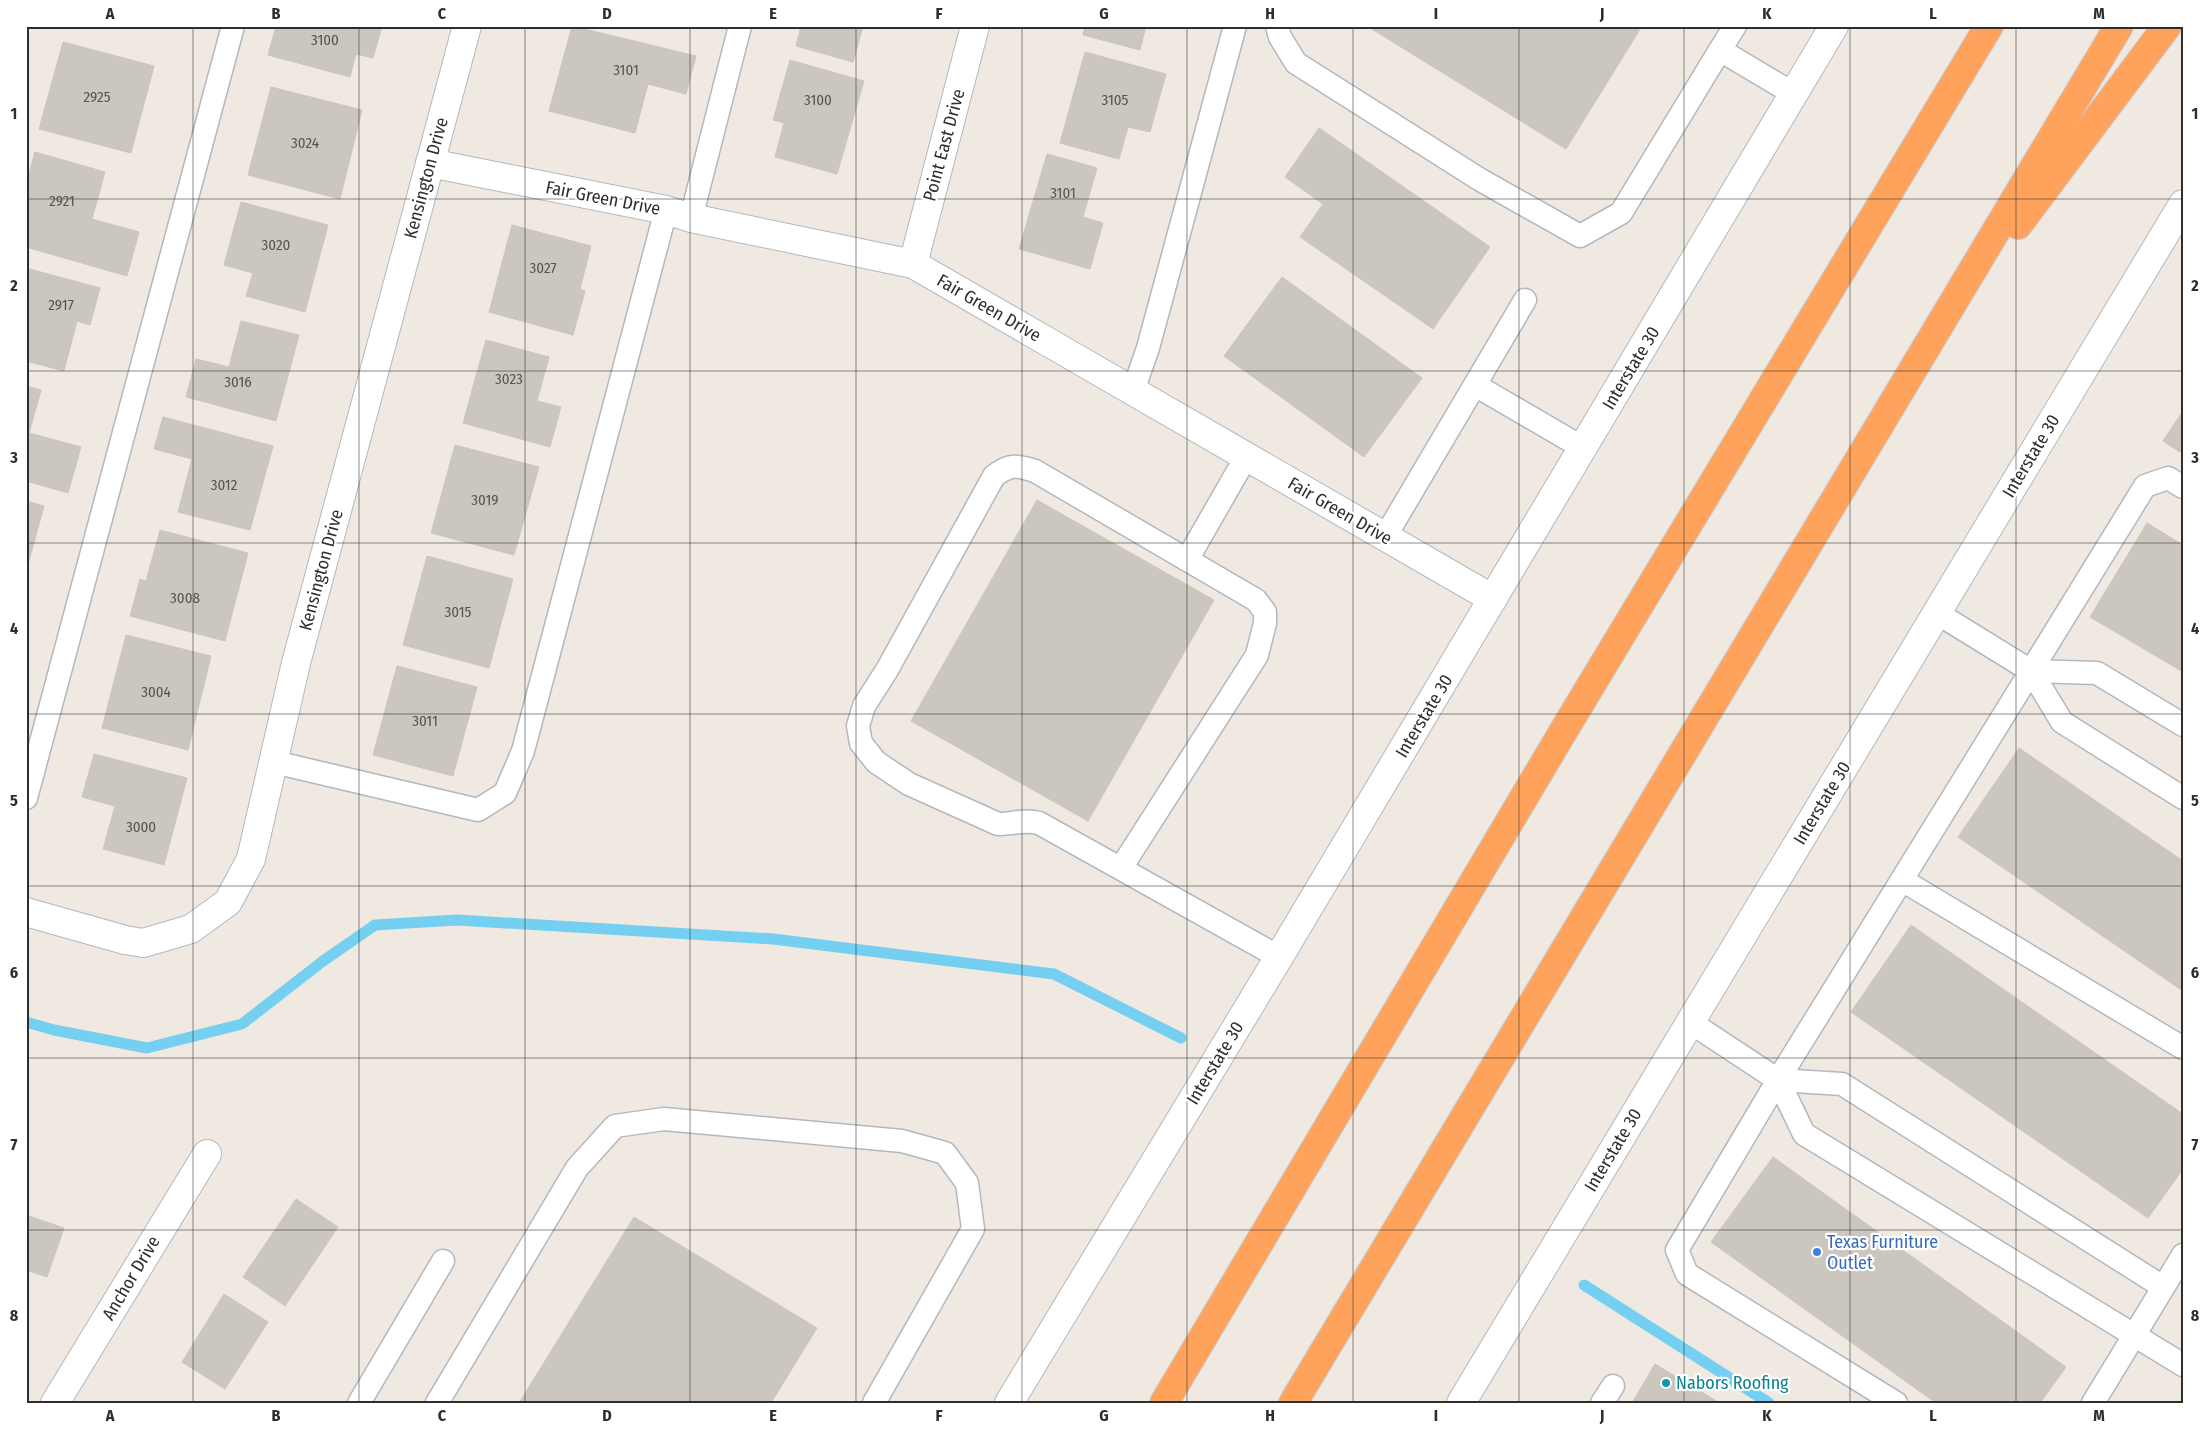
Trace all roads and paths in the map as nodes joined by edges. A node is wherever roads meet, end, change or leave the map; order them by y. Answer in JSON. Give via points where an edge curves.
{"nodes":[{"id":1,"x":233,"y":26,"type":"edge"},
{"id":2,"x":467,"y":26,"type":"edge"},
{"id":3,"x":740,"y":26,"type":"edge"},
{"id":4,"x":975,"y":26,"type":"edge"},
{"id":5,"x":1235,"y":26,"type":"edge"},
{"id":6,"x":1277,"y":26,"type":"edge"},
{"id":7,"x":1734,"y":26,"type":"edge"},
{"id":8,"x":1834,"y":26,"type":"edge"},
{"id":9,"x":1971,"y":26,"type":"edge"},
{"id":10,"x":1989,"y":26,"type":"edge"},
{"id":11,"x":2119,"y":26,"type":"edge"},
{"id":12,"x":2167,"y":26,"type":"edge"},
{"id":13,"x":1720,"y":50,"type":"junction"},
{"id":14,"x":1794,"y":94,"type":"junction"},
{"id":15,"x":430,"y":163,"type":"junction"},
{"id":16,"x":1898,"y":177,"type":"junction"},
{"id":17,"x":2183,"y":204,"type":"edge"},
{"id":18,"x":666,"y":210,"type":"junction"},
{"id":19,"x":691,"y":218,"type":"junction"},
{"id":20,"x":913,"y":264,"type":"junction"},
{"id":21,"x":1525,"y":300,"type":"dead end"},
{"id":22,"x":1931,"y":341,"type":"junction"},
{"id":23,"x":1475,"y":385,"type":"junction"},
{"id":24,"x":1132,"y":391,"type":"junction"},
{"id":25,"x":1583,"y":448,"type":"junction"},
{"id":26,"x":1246,"y":457,"type":"junction"},
{"id":27,"x":2183,"y":487,"type":"edge"},
{"id":28,"x":1385,"y":537,"type":"junction"},
{"id":29,"x":1187,"y":560,"type":"junction"},
{"id":30,"x":1493,"y":599,"type":"junction"},
{"id":31,"x":1937,"y":613,"type":"junction"},
{"id":32,"x":2031,"y":671,"type":"junction"},
{"id":33,"x":2183,"y":725,"type":"edge"},
{"id":34,"x":274,"y":762,"type":"junction"},
{"id":35,"x":26,"y":798,"type":"edge"},
{"id":36,"x":2183,"y":798,"type":"edge"},
{"id":37,"x":1121,"y":868,"type":"junction"},
{"id":38,"x":1902,"y":880,"type":"junction"},
{"id":39,"x":26,"y":912,"type":"edge"},
{"id":40,"x":1279,"y":957,"type":"junction"},
{"id":41,"x":1690,"y":1022,"type":"junction"},
{"id":42,"x":2183,"y":1048,"type":"edge"},
{"id":43,"x":1778,"y":1080,"type":"junction"},
{"id":44,"x":207,"y":1154,"type":"dead end"},
{"id":45,"x":2183,"y":1255,"type":"edge"},
{"id":46,"x":442,"y":1261,"type":"dead end"},
{"id":47,"x":2163,"y":1287,"type":"junction"},
{"id":48,"x":2134,"y":1335,"type":"junction"},
{"id":49,"x":2183,"y":1365,"type":"edge"},
{"id":50,"x":882,"y":1400,"type":"edge"},
{"id":51,"x":55,"y":1403,"type":"edge"},
{"id":52,"x":359,"y":1403,"type":"edge"},
{"id":53,"x":438,"y":1403,"type":"edge"},
{"id":54,"x":1009,"y":1403,"type":"edge"},
{"id":55,"x":1164,"y":1403,"type":"edge"},
{"id":56,"x":1293,"y":1403,"type":"edge"},
{"id":57,"x":1461,"y":1403,"type":"edge"},
{"id":58,"x":1896,"y":1403,"type":"edge"},
{"id":59,"x":2093,"y":1403,"type":"edge"}],
"edges":[{"from":1,"to":35,"type":"lane"},
{"from":2,"to":15,"type":"main road","name":"Kensington Drive"},
{"from":3,"to":19,"type":"lane"},
{"from":4,"to":20,"type":"main road","name":"Point East Drive"},
{"from":5,"to":24,"type":"lane","via":[[1148,348]]},
{"from":6,"to":13,"type":"lane","via":[[1296,63],[1479,179],[1580,236],[1620,213]]},
{"from":7,"to":13,"type":"lane"},
{"from":8,"to":14,"type":"main road","name":"Interstate 30"},
{"from":9,"to":16,"type":"highway"},
{"from":10,"to":16,"type":"highway"},
{"from":11,"to":22,"type":"highway"},
{"from":12,"to":22,"type":"highway"},
{"from":13,"to":14,"type":"lane"},
{"from":14,"to":25,"type":"main road","name":"Interstate 30"},
{"from":15,"to":18,"type":"main road","name":"Fair Green Drive"},
{"from":15,"to":34,"type":"main road","name":"Kensington Drive","via":[[296,663]]},
{"from":16,"to":55,"type":"highway"},
{"from":17,"to":31,"type":"main road","name":"Interstate 30"},
{"from":18,"to":19,"type":"main road","name":"Fair Green Drive"},
{"from":18,"to":34,"type":"lane","via":[[523,751],[505,793],[478,810]]},
{"from":19,"to":20,"type":"main road","name":"Fair Green Drive"},
{"from":20,"to":24,"type":"main road","name":"Fair Green Drive"},
{"from":21,"to":23,"type":"lane"},
{"from":22,"to":56,"type":"highway"},
{"from":23,"to":25,"type":"lane"},
{"from":23,"to":28,"type":"lane"},
{"from":24,"to":26,"type":"main road","name":"Fair Green Drive"},
{"from":25,"to":30,"type":"main road","name":"Interstate 30"},
{"from":26,"to":28,"type":"main road","name":"Fair Green Drive"},
{"from":26,"to":29,"type":"lane"},
{"from":27,"to":32,"type":"lane","via":[[2168,478],[2145,486]]},
{"from":28,"to":30,"type":"main road","name":"Fair Green Drive"},
{"from":29,"to":37,"type":"lane","via":[[1256,600],[1265,612],[1265,623],[1256,655]]},
{"from":29,"to":37,"type":"lane","via":[[1034,471],[1019,466],[1006,467],[994,476],[864,706],[858,726],[861,743],[876,762],[908,784],[998,824],[1027,820],[1039,823]]},
{"from":30,"to":40,"type":"main road","name":"Interstate 30"},
{"from":31,"to":32,"type":"lane"},
{"from":31,"to":41,"type":"main road","name":"Interstate 30"},
{"from":32,"to":33,"type":"lane","via":[[2096,673]]},
{"from":32,"to":36,"type":"lane","via":[[2062,722]]},
{"from":32,"to":38,"type":"lane"},
{"from":34,"to":39,"type":"main road","name":"Kensington Drive","via":[[251,859],[228,902],[191,929],[143,943]]},
{"from":37,"to":40,"type":"lane"},
{"from":38,"to":42,"type":"lane"},
{"from":38,"to":43,"type":"lane"},
{"from":40,"to":54,"type":"main road","name":"Interstate 30"},
{"from":41,"to":43,"type":"lane"},
{"from":41,"to":57,"type":"main road","name":"Interstate 30"},
{"from":43,"to":47,"type":"lane","via":[[1842,1084]]},
{"from":43,"to":48,"type":"lane","via":[[1804,1134]]},
{"from":43,"to":58,"type":"lane","via":[[1677,1250],[1687,1274]]},
{"from":44,"to":51,"type":"main road","name":"Anchor Drive"},
{"from":45,"to":47,"type":"lane"},
{"from":46,"to":52,"type":"lane"},
{"from":47,"to":48,"type":"lane"},
{"from":48,"to":49,"type":"lane"},
{"from":48,"to":59,"type":"lane"},
{"from":50,"to":53,"type":"lane","via":[[973,1229],[967,1184],[945,1154],[902,1141],[664,1119],[615,1126],[577,1168]]}]}
